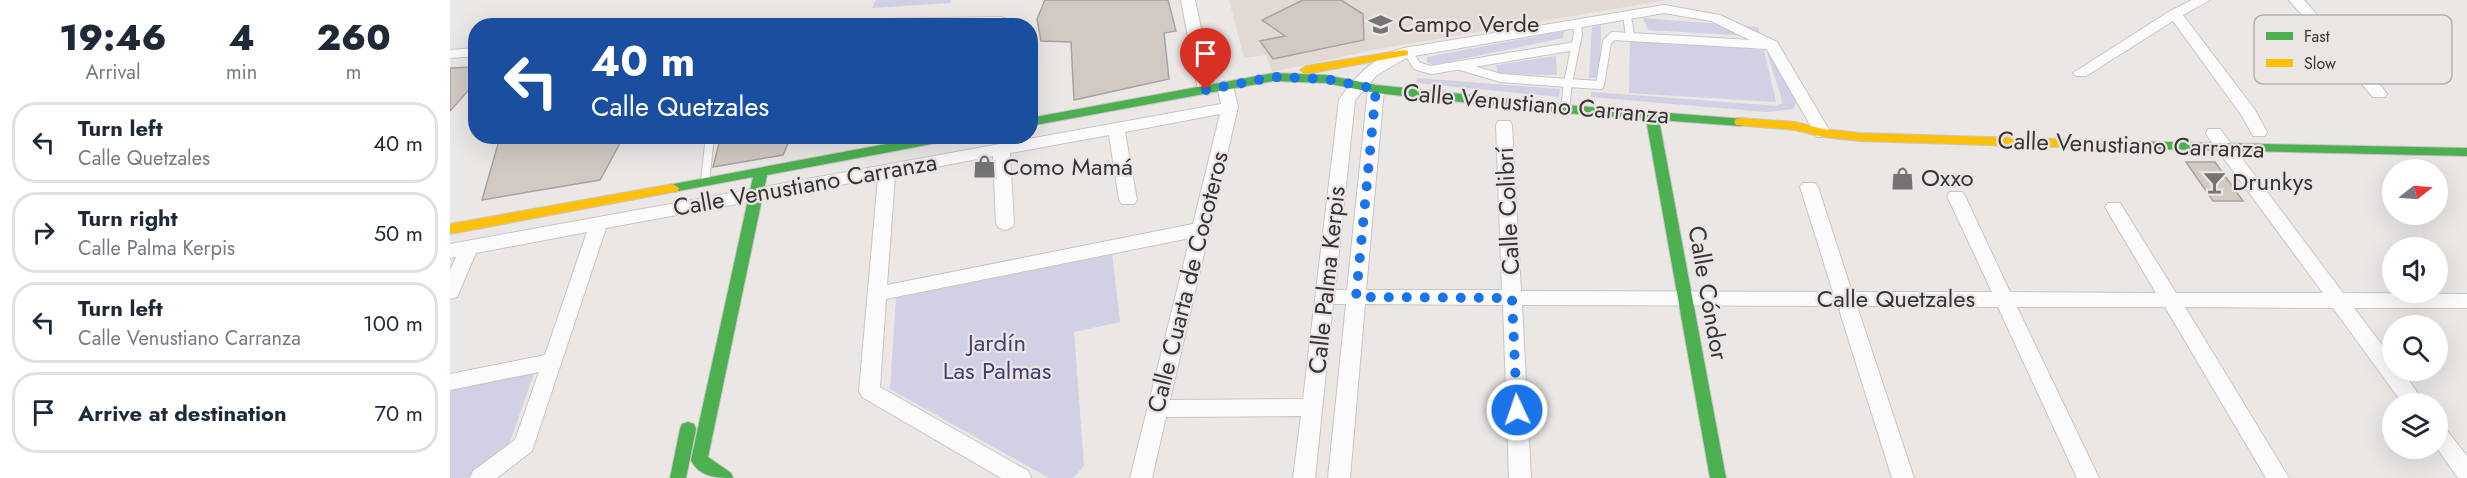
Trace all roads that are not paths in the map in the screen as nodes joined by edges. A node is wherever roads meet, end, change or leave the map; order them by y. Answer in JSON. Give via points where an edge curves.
{"nodes":[{"id":1,"x":1188,"y":0,"type":"edge"},
{"id":2,"x":2203,"y":0,"type":"edge"},
{"id":3,"x":2296,"y":0,"type":"edge"},
{"id":4,"x":2175,"y":14,"type":"junction"},
{"id":5,"x":2309,"y":15,"type":"edge"},
{"id":6,"x":1627,"y":16,"type":"junction"},
{"id":7,"x":1576,"y":24,"type":"junction"},
{"id":8,"x":1630,"y":35,"type":"junction"},
{"id":9,"x":1772,"y":45,"type":"junction"},
{"id":10,"x":1575,"y":46,"type":"junction"},
{"id":11,"x":1406,"y":52,"type":"junction"},
{"id":12,"x":468,"y":53,"type":"edge"},
{"id":13,"x":450,"y":54,"type":"edge"},
{"id":14,"x":1458,"y":66,"type":"junction"},
{"id":15,"x":2081,"y":73,"type":"dead end"},
{"id":16,"x":1274,"y":77,"type":"junction"},
{"id":17,"x":1568,"y":83,"type":"junction"},
{"id":18,"x":2370,"y":84,"type":"edge"},
{"id":19,"x":1356,"y":85,"type":"junction"},
{"id":20,"x":1225,"y":86,"type":"junction"},
{"id":21,"x":1376,"y":89,"type":"junction"},
{"id":22,"x":1206,"y":90,"type":"junction"},
{"id":23,"x":2379,"y":94,"type":"dead end"},
{"id":24,"x":1230,"y":107,"type":"junction"},
{"id":25,"x":1565,"y":109,"type":"junction"},
{"id":26,"x":1652,"y":116,"type":"junction"},
{"id":27,"x":1038,"y":121,"type":"edge"},
{"id":28,"x":1857,"y":122,"type":"dead end"},
{"id":29,"x":1504,"y":125,"type":"dead end"},
{"id":30,"x":1929,"y":125,"type":"dead end"},
{"id":31,"x":1997,"y":127,"type":"dead end"},
{"id":32,"x":1116,"y":128,"type":"junction"},
{"id":33,"x":1820,"y":128,"type":"junction"},
{"id":34,"x":2077,"y":130,"type":"dead end"},
{"id":35,"x":2259,"y":132,"type":"junction"},
{"id":36,"x":2208,"y":133,"type":"joint"},
{"id":37,"x":1933,"y":139,"type":"junction"},
{"id":38,"x":1038,"y":142,"type":"edge"},
{"id":39,"x":709,"y":144,"type":"edge"},
{"id":40,"x":910,"y":144,"type":"edge"},
{"id":41,"x":1028,"y":144,"type":"edge"},
{"id":42,"x":1001,"y":149,"type":"junction"},
{"id":43,"x":2225,"y":149,"type":"junction"},
{"id":44,"x":2294,"y":150,"type":"junction"},
{"id":45,"x":2467,"y":152,"type":"edge"},
{"id":46,"x":887,"y":170,"type":"junction"},
{"id":47,"x":761,"y":172,"type":"junction"},
{"id":48,"x":744,"y":175,"type":"junction"},
{"id":49,"x":705,"y":182,"type":"junction"},
{"id":50,"x":1809,"y":187,"type":"dead end"},
{"id":51,"x":1956,"y":196,"type":"dead end"},
{"id":52,"x":744,"y":200,"type":"junction"},
{"id":53,"x":1128,"y":200,"type":"dead end"},
{"id":54,"x":2114,"y":207,"type":"dead end"},
{"id":55,"x":599,"y":223,"type":"junction"},
{"id":56,"x":1005,"y":224,"type":"dead end"},
{"id":57,"x":450,"y":229,"type":"edge"},
{"id":58,"x":1201,"y":229,"type":"junction"},
{"id":59,"x":469,"y":247,"type":"junction"},
{"id":60,"x":450,"y":251,"type":"edge"},
{"id":61,"x":450,"y":292,"type":"edge"},
{"id":62,"x":877,"y":294,"type":"junction"},
{"id":63,"x":1325,"y":297,"type":"junction"},
{"id":64,"x":1356,"y":297,"type":"junction"},
{"id":65,"x":1512,"y":298,"type":"junction"},
{"id":66,"x":1686,"y":298,"type":"junction"},
{"id":67,"x":1845,"y":299,"type":"junction"},
{"id":68,"x":2004,"y":299,"type":"junction"},
{"id":69,"x":2170,"y":300,"type":"junction"},
{"id":70,"x":2338,"y":300,"type":"junction"},
{"id":71,"x":2467,"y":300,"type":"edge"},
{"id":72,"x":553,"y":361,"type":"junction"},
{"id":73,"x":450,"y":382,"type":"edge"},
{"id":74,"x":2407,"y":393,"type":"edge"},
{"id":75,"x":1312,"y":407,"type":"junction"},
{"id":76,"x":1158,"y":409,"type":"junction"},
{"id":77,"x":690,"y":419,"type":"dead end"},
{"id":78,"x":2448,"y":447,"type":"edge"},
{"id":79,"x":699,"y":460,"type":"junction"},
{"id":80,"x":2467,"y":473,"type":"edge"},
{"id":81,"x":1015,"y":477,"type":"edge"},
{"id":82,"x":481,"y":478,"type":"edge"},
{"id":83,"x":678,"y":478,"type":"edge"},
{"id":84,"x":724,"y":478,"type":"edge"},
{"id":85,"x":1141,"y":478,"type":"edge"},
{"id":86,"x":1304,"y":478,"type":"edge"},
{"id":87,"x":1339,"y":478,"type":"edge"},
{"id":88,"x":1520,"y":478,"type":"edge"},
{"id":89,"x":1718,"y":478,"type":"edge"},
{"id":90,"x":1903,"y":478,"type":"edge"},
{"id":91,"x":2088,"y":478,"type":"edge"},
{"id":92,"x":2278,"y":478,"type":"edge"}],
"edges":[{"from":1,"to":22,"type":"street"},
{"from":2,"to":4,"type":"street"},
{"from":3,"to":5,"type":"street"},
{"from":4,"to":15,"type":"street"},
{"from":4,"to":35,"type":"street"},
{"from":6,"to":7,"type":"street"},
{"from":6,"to":8,"type":"lane"},
{"from":6,"to":9,"type":"street","via":[[1677,10],[1715,18]]},
{"from":7,"to":10,"type":"lane"},
{"from":7,"to":11,"type":"street"},
{"from":8,"to":9,"type":"lane"},
{"from":8,"to":17,"type":"lane","via":[[1613,36],[1607,42],[1600,86]]},
{"from":9,"to":33,"type":"street"},
{"from":10,"to":14,"type":"lane"},
{"from":10,"to":17,"type":"lane"},
{"from":11,"to":14,"type":"lane","via":[[1424,69]]},
{"from":11,"to":16,"type":"street"},
{"from":11,"to":19,"type":"street","via":[[1374,68]]},
{"from":12,"to":13,"type":"lane"},
{"from":14,"to":17,"type":"lane","via":[[1502,78]]},
{"from":16,"to":19,"type":"street","name":"Calle Venustiano Carranza","via":[[1326,79]]},
{"from":16,"to":20,"type":"street","name":"Calle Venustiano Carranza"},
{"from":17,"to":25,"type":"lane"},
{"from":18,"to":23,"type":"street"},
{"from":19,"to":21,"type":"street","name":"Calle Venustiano Carranza"},
{"from":19,"to":63,"type":"street","name":"Calle Palma Kerpis","via":[[1347,100]]},
{"from":20,"to":22,"type":"street","name":"Calle Venustiano Carranza"},
{"from":20,"to":24,"type":"street","name":"Calle Cuarta de Cocoteros"},
{"from":21,"to":25,"type":"street","name":"Calle Venustiano Carranza"},
{"from":21,"to":64,"type":"street","name":"Calle Palma Kerpis"},
{"from":22,"to":27,"type":"street","name":"Calle Venustiano Carranza"},
{"from":24,"to":32,"type":"street","name":"Calle Venustiano Carranza"},
{"from":24,"to":58,"type":"street","name":"Calle Cuarta de Cocoteros"},
{"from":25,"to":26,"type":"street","name":"Calle Venustiano Carranza"},
{"from":26,"to":33,"type":"street","name":"Calle Venustiano Carranza"},
{"from":26,"to":66,"type":"street","name":"Calle Cóndor"},
{"from":28,"to":33,"type":"street","name":"Calle Venustiano Carranza"},
{"from":29,"to":65,"type":"street","name":"Calle Colibrí"},
{"from":30,"to":37,"type":"street"},
{"from":31,"to":34,"type":"street","name":"Calle Venustiano Carranza"},
{"from":32,"to":38,"type":"street","name":"Calle Venustiano Carranza"},
{"from":32,"to":53,"type":"street"},
{"from":33,"to":37,"type":"street","name":"Calle Venustiano Carranza"},
{"from":35,"to":36,"type":"street","name":"Calle Venustiano Carranza"},
{"from":35,"to":44,"type":"street"},
{"from":36,"to":43,"type":"street"},
{"from":37,"to":43,"type":"street","name":"Calle Venustiano Carranza"},
{"from":39,"to":49,"type":"lane"},
{"from":40,"to":47,"type":"street","name":"Calle Venustiano Carranza"},
{"from":41,"to":42,"type":"street","name":"Calle Venustiano Carranza"},
{"from":42,"to":46,"type":"street","name":"Calle Venustiano Carranza"},
{"from":42,"to":56,"type":"street"},
{"from":43,"to":44,"type":"street","name":"Calle Venustiano Carranza"},
{"from":43,"to":70,"type":"street"},
{"from":44,"to":45,"type":"street","name":"Calle Venustiano Carranza"},
{"from":46,"to":52,"type":"street","name":"Calle Venustiano Carranza"},
{"from":46,"to":62,"type":"street"},
{"from":47,"to":48,"type":"street","name":"Calle Venustiano Carranza"},
{"from":47,"to":52,"type":"street"},
{"from":48,"to":49,"type":"street","name":"Calle Venustiano Carranza"},
{"from":48,"to":52,"type":"street"},
{"from":49,"to":57,"type":"street","name":"Calle Venustiano Carranza"},
{"from":50,"to":67,"type":"street"},
{"from":51,"to":68,"type":"street"},
{"from":52,"to":55,"type":"street","name":"Calle Venustiano Carranza"},
{"from":52,"to":79,"type":"street"},
{"from":54,"to":69,"type":"street"},
{"from":55,"to":59,"type":"street","name":"Calle Venustiano Carranza"},
{"from":55,"to":72,"type":"street"},
{"from":58,"to":62,"type":"street"},
{"from":58,"to":76,"type":"street","name":"Calle Cuarta de Cocoteros"},
{"from":59,"to":60,"type":"street","name":"Calle Venustiano Carranza"},
{"from":59,"to":61,"type":"street"},
{"from":62,"to":81,"type":"street","via":[[869,391]]},
{"from":63,"to":64,"type":"street","name":"Calle Quetzales"},
{"from":63,"to":75,"type":"street","name":"Calle Palma Kerpis"},
{"from":64,"to":65,"type":"street","name":"Calle Quetzales"},
{"from":64,"to":87,"type":"street","name":"Calle Palma Kerpis"},
{"from":65,"to":66,"type":"street","name":"Calle Quetzales"},
{"from":65,"to":88,"type":"street","name":"Calle Colibrí"},
{"from":66,"to":67,"type":"street","name":"Calle Quetzales"},
{"from":66,"to":89,"type":"street","name":"Calle Cóndor"},
{"from":67,"to":68,"type":"street","name":"Calle Quetzales"},
{"from":67,"to":90,"type":"street"},
{"from":68,"to":69,"type":"street","name":"Calle Quetzales"},
{"from":68,"to":91,"type":"street"},
{"from":69,"to":70,"type":"street","name":"Calle Quetzales"},
{"from":69,"to":92,"type":"street"},
{"from":70,"to":71,"type":"street","name":"Calle Quetzales"},
{"from":70,"to":74,"type":"street"},
{"from":72,"to":73,"type":"street"},
{"from":72,"to":82,"type":"street","via":[[524,445]]},
{"from":75,"to":76,"type":"street"},
{"from":75,"to":86,"type":"street","name":"Calle Palma Kerpis"},
{"from":76,"to":85,"type":"street","name":"Calle Cuarta de Cocoteros"},
{"from":77,"to":83,"type":"street"},
{"from":78,"to":80,"type":"street"},
{"from":79,"to":83,"type":"street"},
{"from":79,"to":84,"type":"street"}]}
